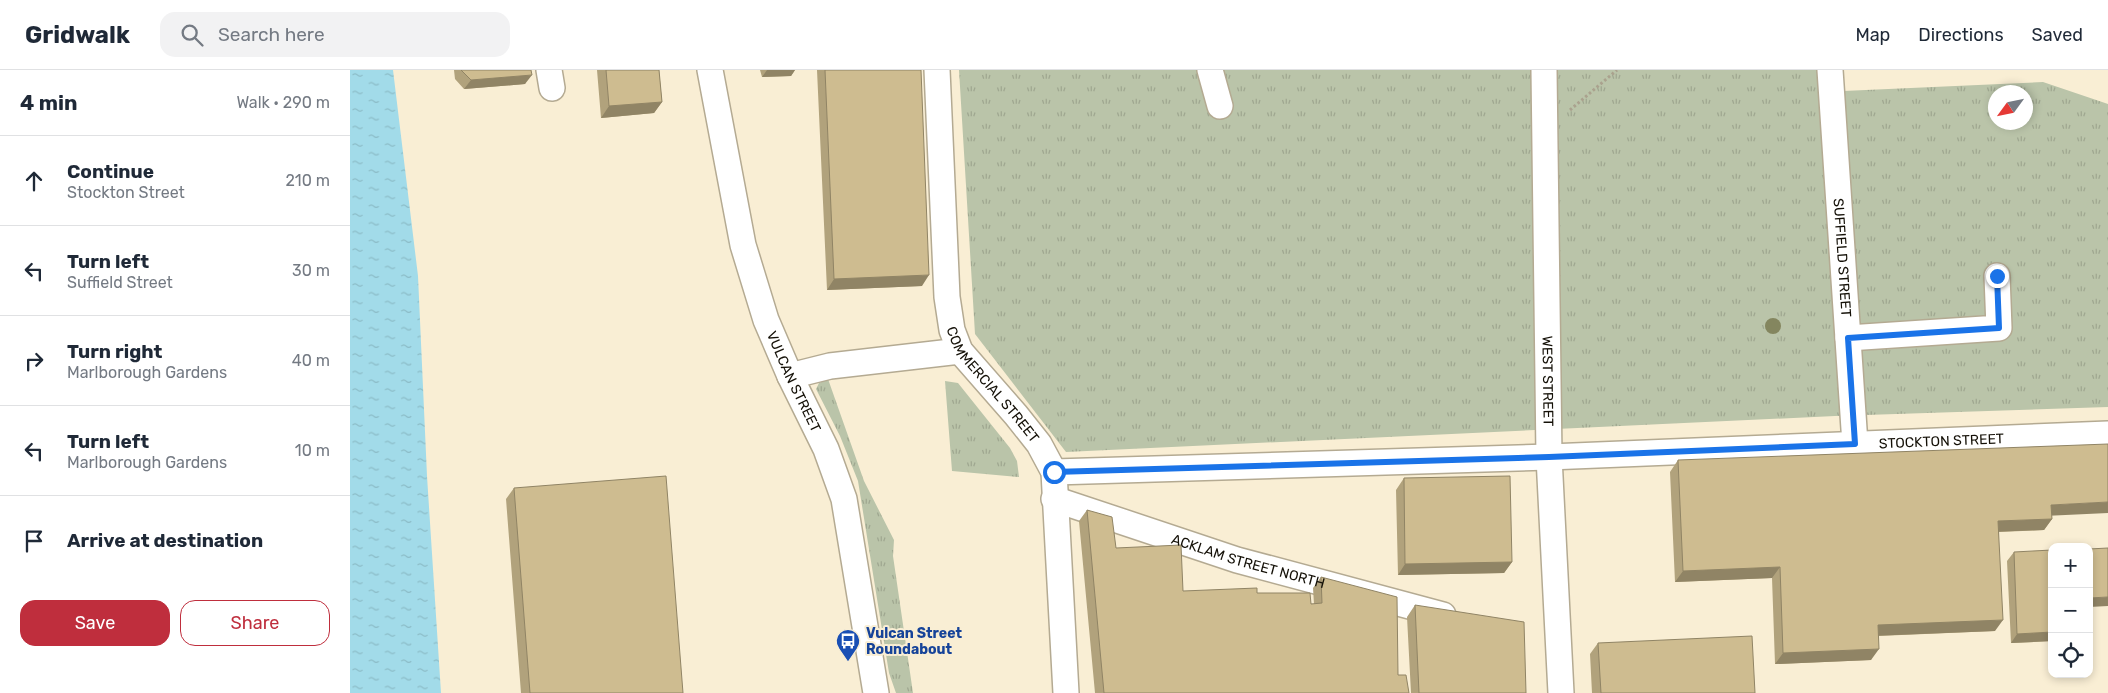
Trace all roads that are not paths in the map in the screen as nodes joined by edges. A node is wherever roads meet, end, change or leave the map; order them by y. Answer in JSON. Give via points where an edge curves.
{"nodes":[{"id":1,"x":710,"y":70,"type":"edge"},
{"id":2,"x":937,"y":70,"type":"edge"},
{"id":3,"x":1210,"y":70,"type":"edge"},
{"id":4,"x":1544,"y":70,"type":"edge"},
{"id":5,"x":1830,"y":70,"type":"edge"},
{"id":6,"x":1220,"y":106,"type":"dead end"},
{"id":7,"x":1997,"y":276,"type":"dead end"},
{"id":8,"x":1848,"y":338,"type":"junction"},
{"id":9,"x":960,"y":351,"type":"junction"},
{"id":10,"x":790,"y":376,"type":"junction"},
{"id":11,"x":2108,"y":434,"type":"edge"},
{"id":12,"x":1855,"y":444,"type":"junction"},
{"id":13,"x":1549,"y":457,"type":"junction"},
{"id":14,"x":1054,"y":472,"type":"junction"},
{"id":15,"x":1054,"y":499,"type":"junction"},
{"id":16,"x":1443,"y":615,"type":"edge"},
{"id":17,"x":876,"y":693,"type":"edge"},
{"id":18,"x":1066,"y":693,"type":"edge"},
{"id":19,"x":1561,"y":693,"type":"edge"}],
"edges":[{"from":1,"to":10,"type":"street","name":"VULCAN STREET","via":[[743,244],[766,320]]},
{"from":2,"to":9,"type":"street","name":"COMMERCIAL STREET","via":[[947,297],[952,330]]},
{"from":3,"to":6,"type":"street"},
{"from":4,"to":13,"type":"street","name":"WEST STREET"},
{"from":5,"to":8,"type":"street","name":"SUFFIELD STREET"},
{"from":7,"to":8,"type":"street","via":[[1999,328]]},
{"from":8,"to":12,"type":"street","name":"SUFFIELD STREET"},
{"from":9,"to":10,"type":"street","via":[[830,366]]},
{"from":9,"to":14,"type":"street","name":"COMMERCIAL STREET","via":[[1039,444]]},
{"from":10,"to":17,"type":"street","name":"VULCAN STREET","via":[[826,449],[844,500]]},
{"from":11,"to":12,"type":"street","name":"STOCKTON STREET"},
{"from":12,"to":13,"type":"street","name":"STOCKTON STREET"},
{"from":13,"to":14,"type":"street","name":"STOCKTON STREET"},
{"from":13,"to":19,"type":"street","name":"WEST STREET"},
{"from":14,"to":15,"type":"street","name":"COMMERCIAL STREET"},
{"from":15,"to":16,"type":"street","name":"ACKLAM STREET NORTH","via":[[1237,560]]},
{"from":15,"to":18,"type":"street","name":"COMMERCIAL STREET"}]}
